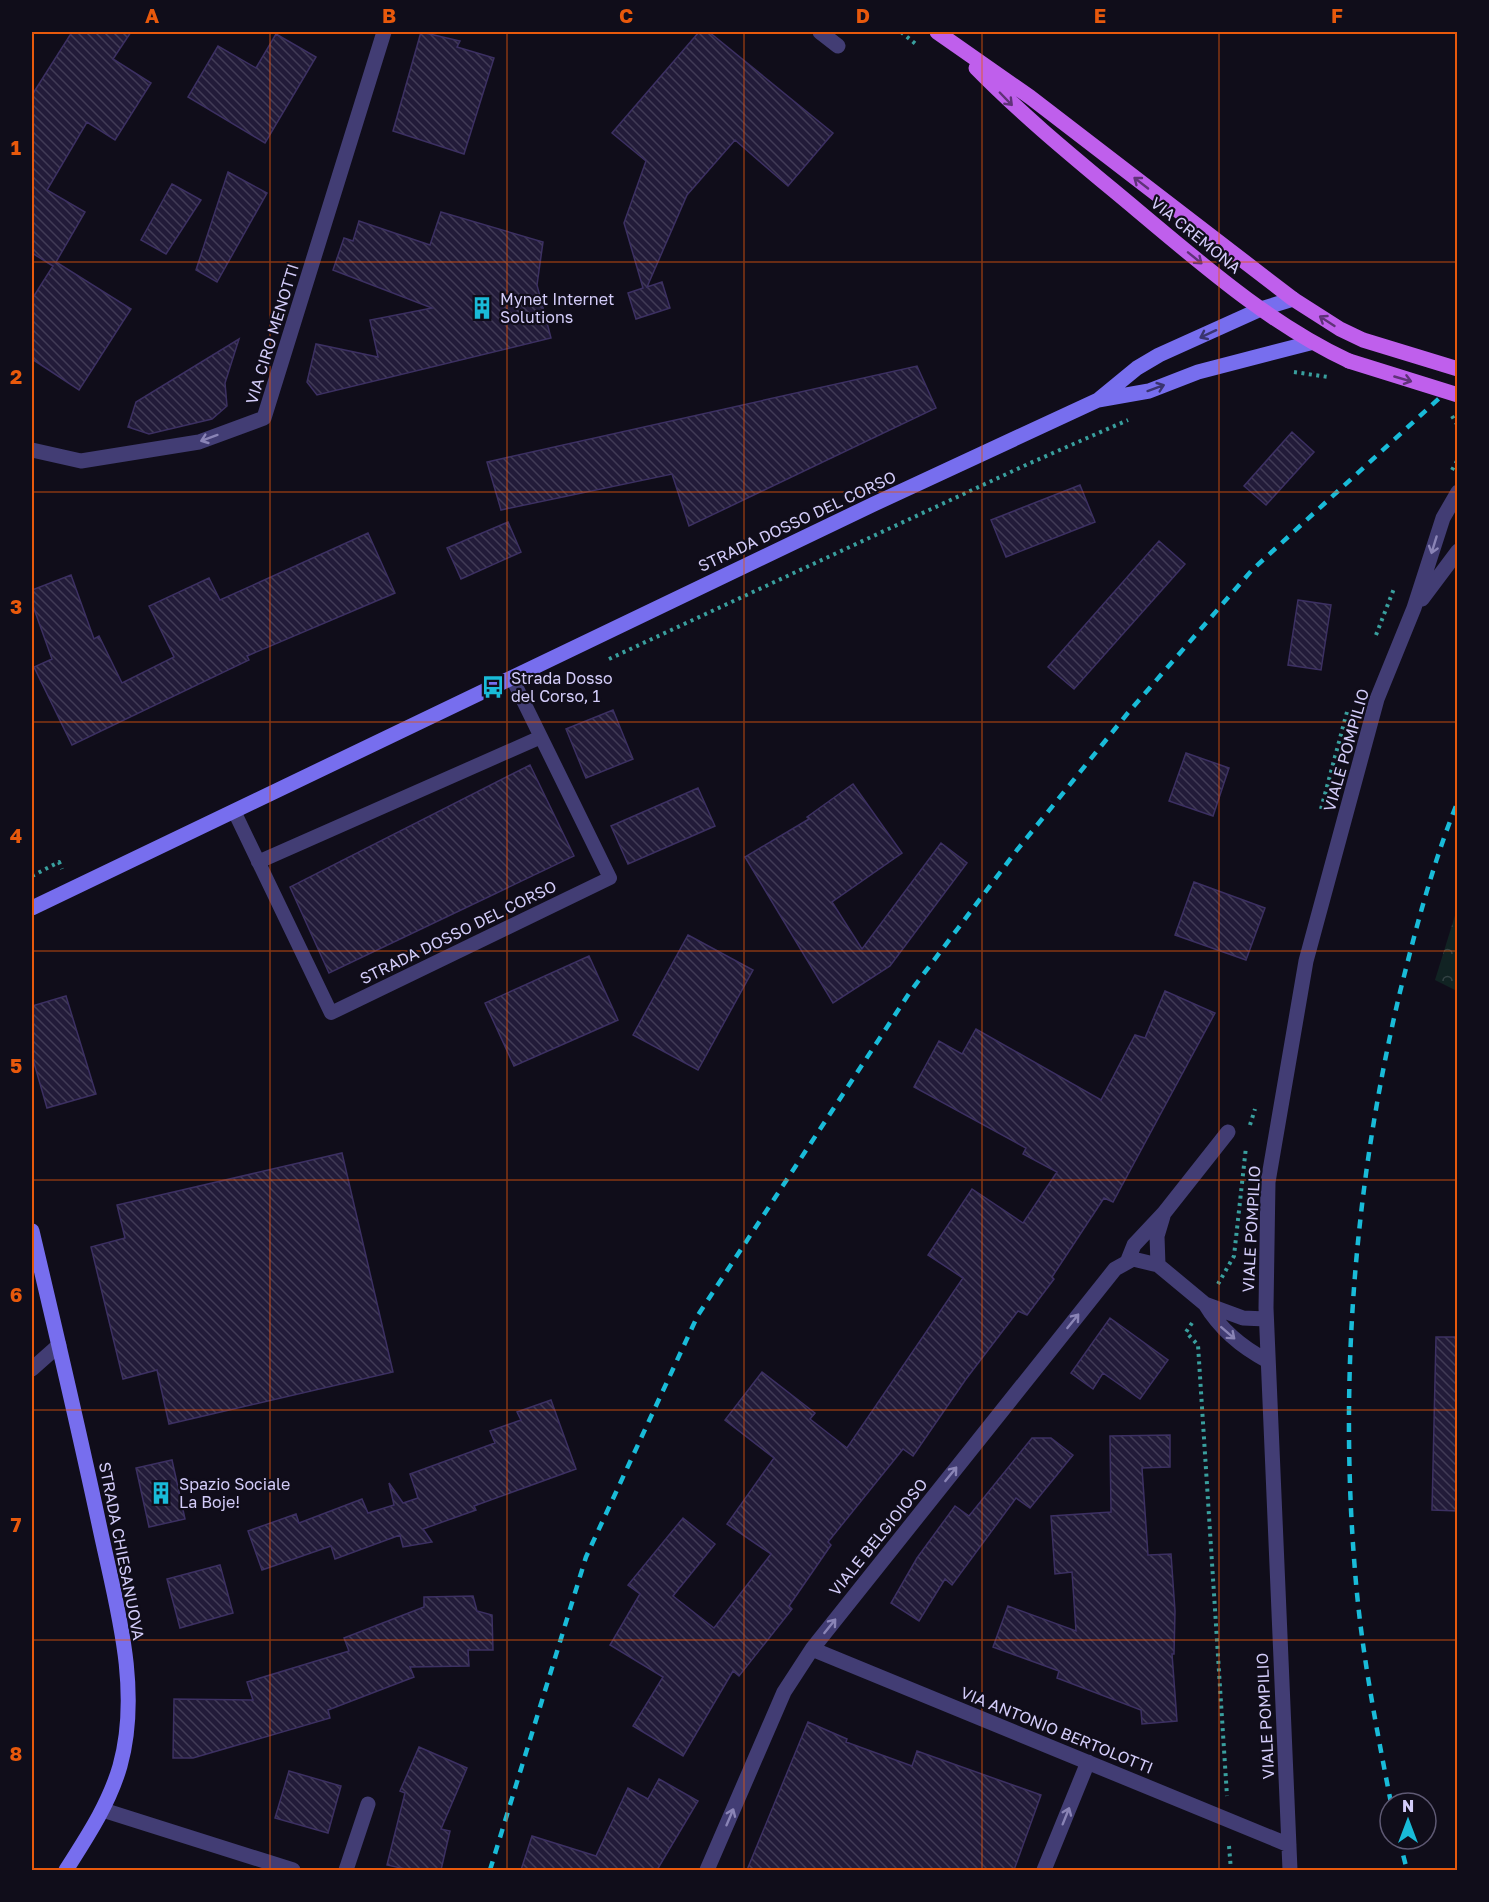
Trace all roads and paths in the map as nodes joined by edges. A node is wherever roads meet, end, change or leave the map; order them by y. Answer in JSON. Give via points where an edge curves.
{"nodes":[{"id":1,"x":384,"y":32,"type":"edge"},
{"id":2,"x":820,"y":32,"type":"edge"},
{"id":3,"x":937,"y":32,"type":"edge"},
{"id":4,"x":951,"y":42,"type":"junction"},
{"id":5,"x":838,"y":46,"type":"dead end"},
{"id":6,"x":1293,"y":299,"type":"junction"},
{"id":7,"x":1261,"y":309,"type":"junction"},
{"id":8,"x":1310,"y":342,"type":"junction"},
{"id":9,"x":1458,"y":369,"type":"edge"},
{"id":10,"x":1458,"y":395,"type":"edge"},
{"id":11,"x":1098,"y":400,"type":"junction"},
{"id":12,"x":1135,"y":417,"type":"dead end"},
{"id":13,"x":32,"y":450,"type":"edge"},
{"id":14,"x":1458,"y":492,"type":"edge"},
{"id":15,"x":1458,"y":551,"type":"edge"},
{"id":16,"x":1414,"y":608,"type":"junction"},
{"id":17,"x":598,"y":664,"type":"dead end"},
{"id":18,"x":512,"y":678,"type":"junction"},
{"id":19,"x":541,"y":737,"type":"junction"},
{"id":20,"x":234,"y":811,"type":"junction"},
{"id":21,"x":258,"y":862,"type":"junction"},
{"id":22,"x":32,"y":908,"type":"edge"},
{"id":23,"x":1228,"y":1132,"type":"dead end"},
{"id":24,"x":1164,"y":1214,"type":"junction"},
{"id":25,"x":32,"y":1231,"type":"edge"},
{"id":26,"x":1128,"y":1260,"type":"junction"},
{"id":27,"x":1158,"y":1265,"type":"junction"},
{"id":28,"x":1205,"y":1304,"type":"junction"},
{"id":29,"x":1266,"y":1319,"type":"junction"},
{"id":30,"x":59,"y":1345,"type":"junction"},
{"id":31,"x":1268,"y":1361,"type":"junction"},
{"id":32,"x":32,"y":1369,"type":"edge"},
{"id":33,"x":812,"y":1649,"type":"junction"},
{"id":34,"x":1088,"y":1762,"type":"junction"},
{"id":35,"x":368,"y":1804,"type":"dead end"},
{"id":36,"x":103,"y":1810,"type":"junction"},
{"id":37,"x":1289,"y":1845,"type":"junction"},
{"id":38,"x":66,"y":1870,"type":"edge"},
{"id":39,"x":293,"y":1870,"type":"edge"},
{"id":40,"x":346,"y":1870,"type":"edge"},
{"id":41,"x":707,"y":1870,"type":"edge"},
{"id":42,"x":1044,"y":1870,"type":"edge"},
{"id":43,"x":1290,"y":1870,"type":"edge"}],
"edges":[{"from":1,"to":13,"type":"street","name":"VIA CIRO MENOTTI","one_way":true,"via":[[264,418],[199,442],[81,461]]},
{"from":2,"to":5,"type":"street"},
{"from":3,"to":4,"type":"main road","name":"VIA CREMONA"},
{"from":6,"to":4,"type":"main road","name":"VIA CREMONA","one_way":true,"via":[[1030,97]]},
{"from":4,"to":7,"type":"main road","name":"VIA CREMONA","one_way":true,"via":[[1018,111]]},
{"from":6,"to":7,"type":"main road","name":"STRADA DOSSO DEL CORSO"},
{"from":9,"to":6,"type":"main road","name":"VIA CREMONA","one_way":true,"via":[[1363,339]]},
{"from":7,"to":8,"type":"main road","name":"VIA CREMONA"},
{"from":7,"to":11,"type":"main road","name":"STRADA DOSSO DEL CORSO","one_way":true,"via":[[1144,363]]},
{"from":8,"to":10,"type":"main road","name":"VIA CREMONA","one_way":true,"bridge":true,"via":[[1349,361]]},
{"from":11,"to":8,"type":"main road","name":"STRADA DOSSO DEL CORSO","one_way":true,"via":[[1149,391],[1198,372]]},
{"from":11,"to":18,"type":"main road","name":"STRADA DOSSO DEL CORSO"},
{"from":12,"to":17,"type":"path"},
{"from":14,"to":16,"type":"street","name":"VIALE POMPILIO","one_way":true,"via":[[1443,518]]},
{"from":15,"to":16,"type":"street","name":"VIALE POMPILIO"},
{"from":16,"to":29,"type":"street","name":"VIALE POMPILIO","via":[[1377,699],[1306,961],[1268,1182]]},
{"from":18,"to":19,"type":"lane","name":"STRADA DOSSO DEL CORSO"},
{"from":18,"to":20,"type":"main road","name":"STRADA DOSSO DEL CORSO"},
{"from":19,"to":21,"type":"lane"},
{"from":19,"to":21,"type":"lane","name":"STRADA DOSSO DEL CORSO","via":[[610,878],[331,1013]]},
{"from":20,"to":21,"type":"lane","name":"STRADA DOSSO DEL CORSO"},
{"from":20,"to":22,"type":"main road","name":"STRADA DOSSO DEL CORSO"},
{"from":23,"to":24,"type":"street","name":"VIALE BELGIOIOSO"},
{"from":24,"to":26,"type":"street","name":"VIALE BELGIOIOSO","via":[[1134,1245]]},
{"from":24,"to":27,"type":"street","name":"VIALE BELGIOIOSO","via":[[1157,1236]]},
{"from":25,"to":30,"type":"main road","name":"STRADA CHIESANUOVA"},
{"from":26,"to":27,"type":"street"},
{"from":33,"to":26,"type":"street","name":"VIALE BELGIOIOSO","one_way":true,"via":[[1115,1269]]},
{"from":27,"to":28,"type":"street"},
{"from":28,"to":29,"type":"street","via":[[1243,1318]]},
{"from":28,"to":31,"type":"street","one_way":true,"via":[[1216,1322],[1245,1348]]},
{"from":29,"to":31,"type":"street","name":"VIALE POMPILIO"},
{"from":30,"to":32,"type":"street"},
{"from":30,"to":36,"type":"main road","name":"STRADA CHIESANUOVA","via":[[128,1677],[120,1765]]},
{"from":31,"to":37,"type":"street","name":"VIALE POMPILIO"},
{"from":33,"to":34,"type":"street","name":"VIA ANTONIO BERTOLOTTI"},
{"from":41,"to":33,"type":"street","name":"VIALE BELGIOIOSO","one_way":true,"via":[[784,1692]]},
{"from":34,"to":37,"type":"street","name":"VIA ANTONIO BERTOLOTTI"},
{"from":42,"to":34,"type":"street","one_way":true},
{"from":35,"to":40,"type":"street"},
{"from":36,"to":38,"type":"main road","name":"STRADA CHIESANUOVA"},
{"from":36,"to":39,"type":"street"},
{"from":37,"to":43,"type":"street","name":"VIALE POMPILIO"}]}
